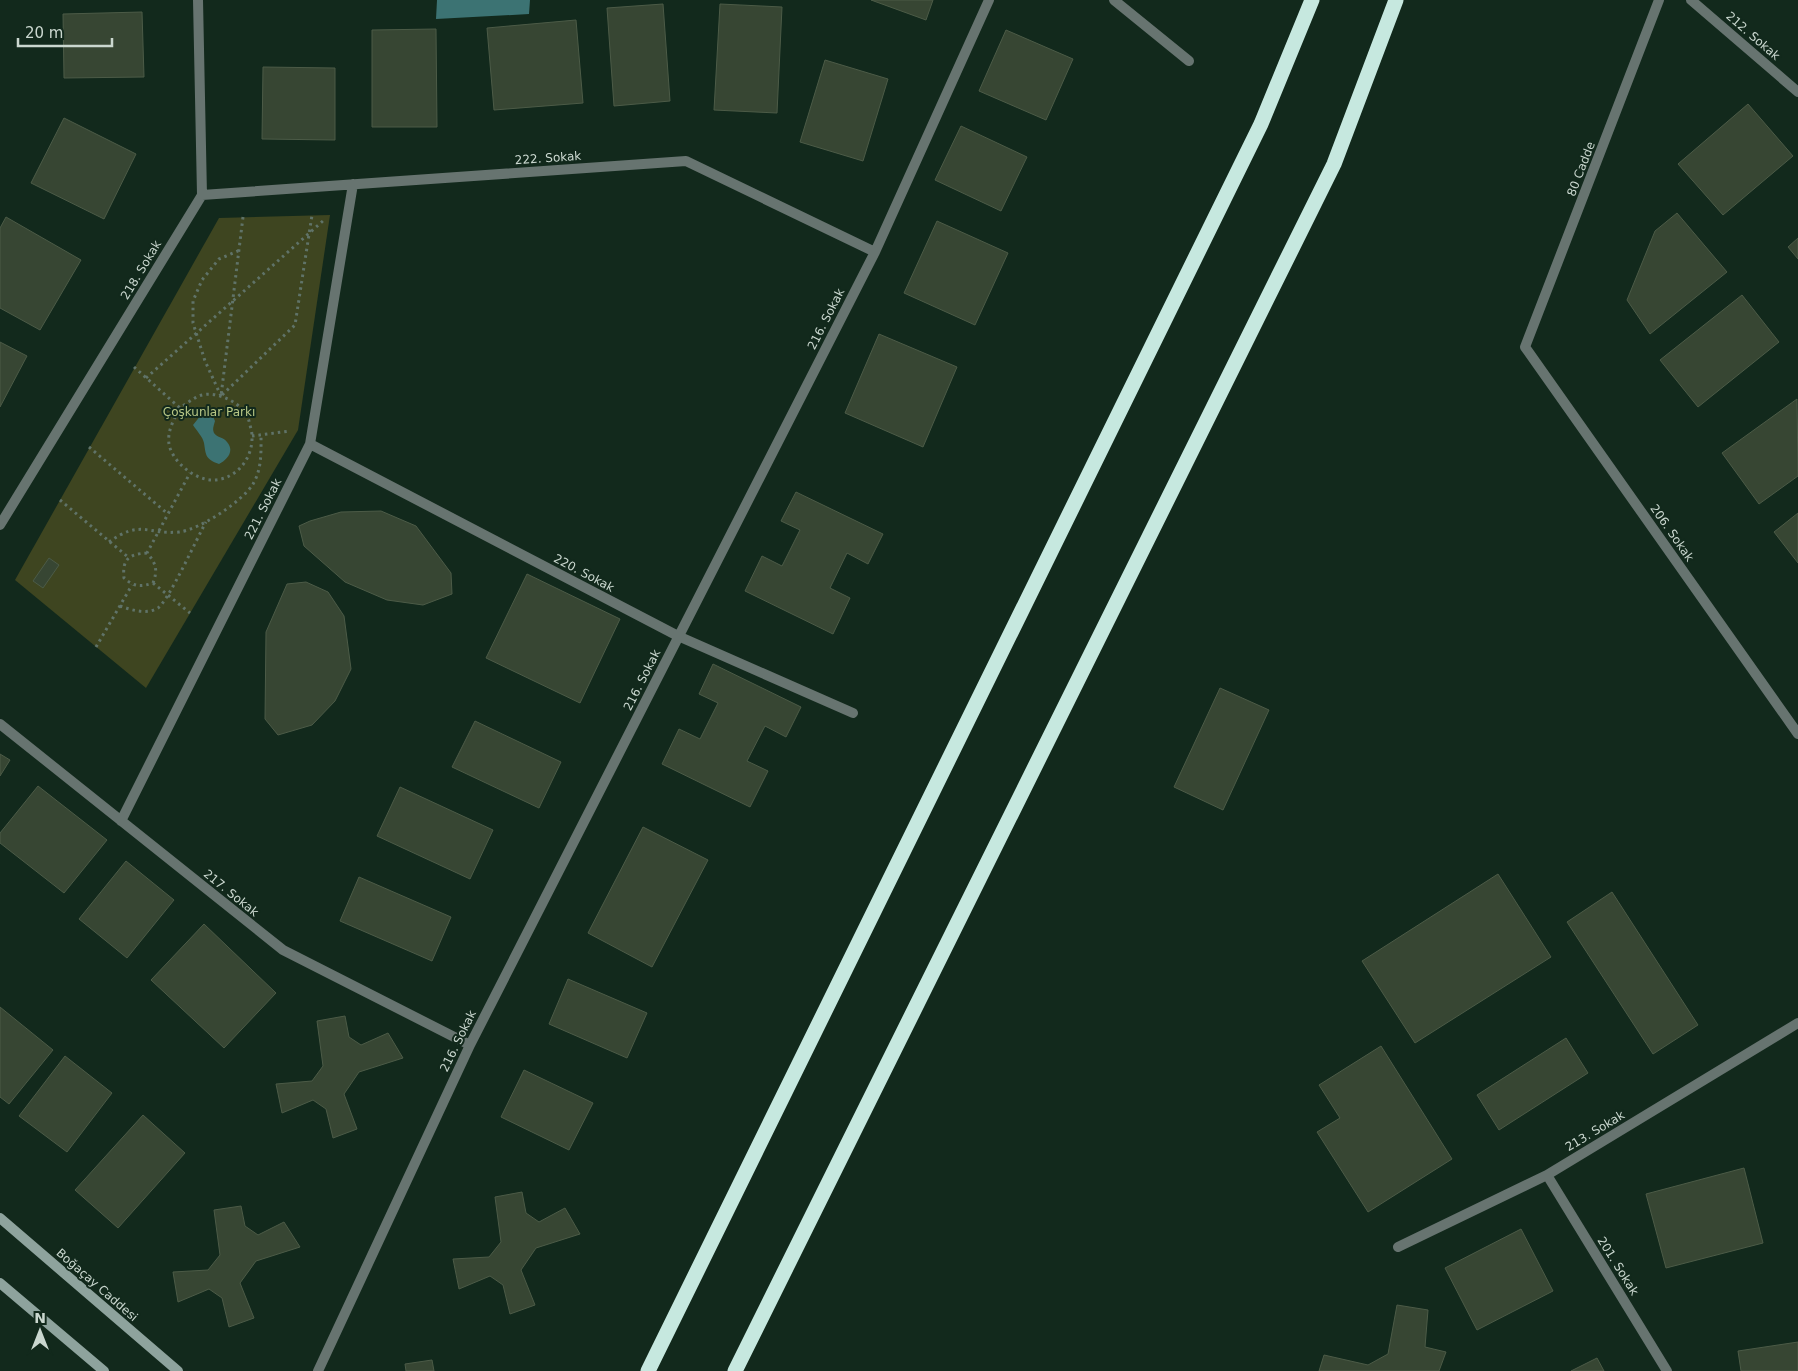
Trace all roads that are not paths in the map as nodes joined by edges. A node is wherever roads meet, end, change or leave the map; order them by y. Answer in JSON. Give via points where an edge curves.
{"nodes":[{"id":1,"x":198,"y":0,"type":"edge"},
{"id":2,"x":989,"y":0,"type":"edge"},
{"id":3,"x":1114,"y":0,"type":"edge"},
{"id":4,"x":1312,"y":0,"type":"edge"},
{"id":5,"x":1396,"y":0,"type":"edge"},
{"id":6,"x":1659,"y":0,"type":"edge"},
{"id":7,"x":1691,"y":0,"type":"edge"},
{"id":8,"x":1189,"y":61,"type":"dead end"},
{"id":9,"x":1798,"y":92,"type":"edge"},
{"id":10,"x":353,"y":184,"type":"junction"},
{"id":11,"x":202,"y":194,"type":"junction"},
{"id":12,"x":875,"y":252,"type":"junction"},
{"id":13,"x":1525,"y":347,"type":"joint"},
{"id":14,"x":310,"y":444,"type":"junction"},
{"id":15,"x":0,"y":525,"type":"edge"},
{"id":16,"x":678,"y":636,"type":"junction"},
{"id":17,"x":853,"y":713,"type":"dead end"},
{"id":18,"x":0,"y":724,"type":"edge"},
{"id":19,"x":1798,"y":734,"type":"edge"},
{"id":20,"x":121,"y":821,"type":"junction"},
{"id":21,"x":1798,"y":1023,"type":"edge"},
{"id":22,"x":470,"y":1045,"type":"junction"},
{"id":23,"x":1547,"y":1175,"type":"junction"},
{"id":24,"x":0,"y":1218,"type":"edge"},
{"id":25,"x":1398,"y":1247,"type":"dead end"},
{"id":26,"x":0,"y":1283,"type":"edge"},
{"id":27,"x":104,"y":1371,"type":"edge"},
{"id":28,"x":178,"y":1371,"type":"edge"},
{"id":29,"x":318,"y":1371,"type":"edge"},
{"id":30,"x":648,"y":1371,"type":"edge"},
{"id":31,"x":736,"y":1371,"type":"edge"},
{"id":32,"x":1667,"y":1371,"type":"edge"}],
"edges":[{"from":1,"to":11,"type":"street"},
{"from":2,"to":12,"type":"street","name":"216. Sokak"},
{"from":3,"to":8,"type":"street"},
{"from":4,"to":30,"type":"highway","via":[[1261,124]]},
{"from":5,"to":31,"type":"highway","via":[[1334,164]]},
{"from":6,"to":13,"type":"street","name":"80 Cadde"},
{"from":7,"to":9,"type":"street","name":"212. Sokak"},
{"from":10,"to":11,"type":"street","name":"222. Sokak"},
{"from":10,"to":12,"type":"street","name":"222. Sokak","via":[[686,161]]},
{"from":10,"to":14,"type":"street","name":"221. Sokak"},
{"from":11,"to":15,"type":"street","name":"218. Sokak"},
{"from":12,"to":16,"type":"street","name":"216. Sokak"},
{"from":13,"to":19,"type":"street","name":"206. Sokak"},
{"from":14,"to":16,"type":"street","name":"220. Sokak"},
{"from":14,"to":20,"type":"street","name":"221. Sokak"},
{"from":16,"to":17,"type":"street","name":"220. Sokak"},
{"from":16,"to":22,"type":"street","name":"216. Sokak"},
{"from":18,"to":20,"type":"street","name":"217. Sokak"},
{"from":20,"to":22,"type":"street","name":"217. Sokak","via":[[284,950]]},
{"from":21,"to":23,"type":"street","name":"213. Sokak"},
{"from":22,"to":29,"type":"street","name":"216. Sokak"},
{"from":23,"to":25,"type":"street","name":"213. Sokak"},
{"from":23,"to":32,"type":"street","name":"201. Sokak"},
{"from":24,"to":28,"type":"main road","name":"Boğaçay Caddesi"},
{"from":26,"to":27,"type":"main road"}]}
